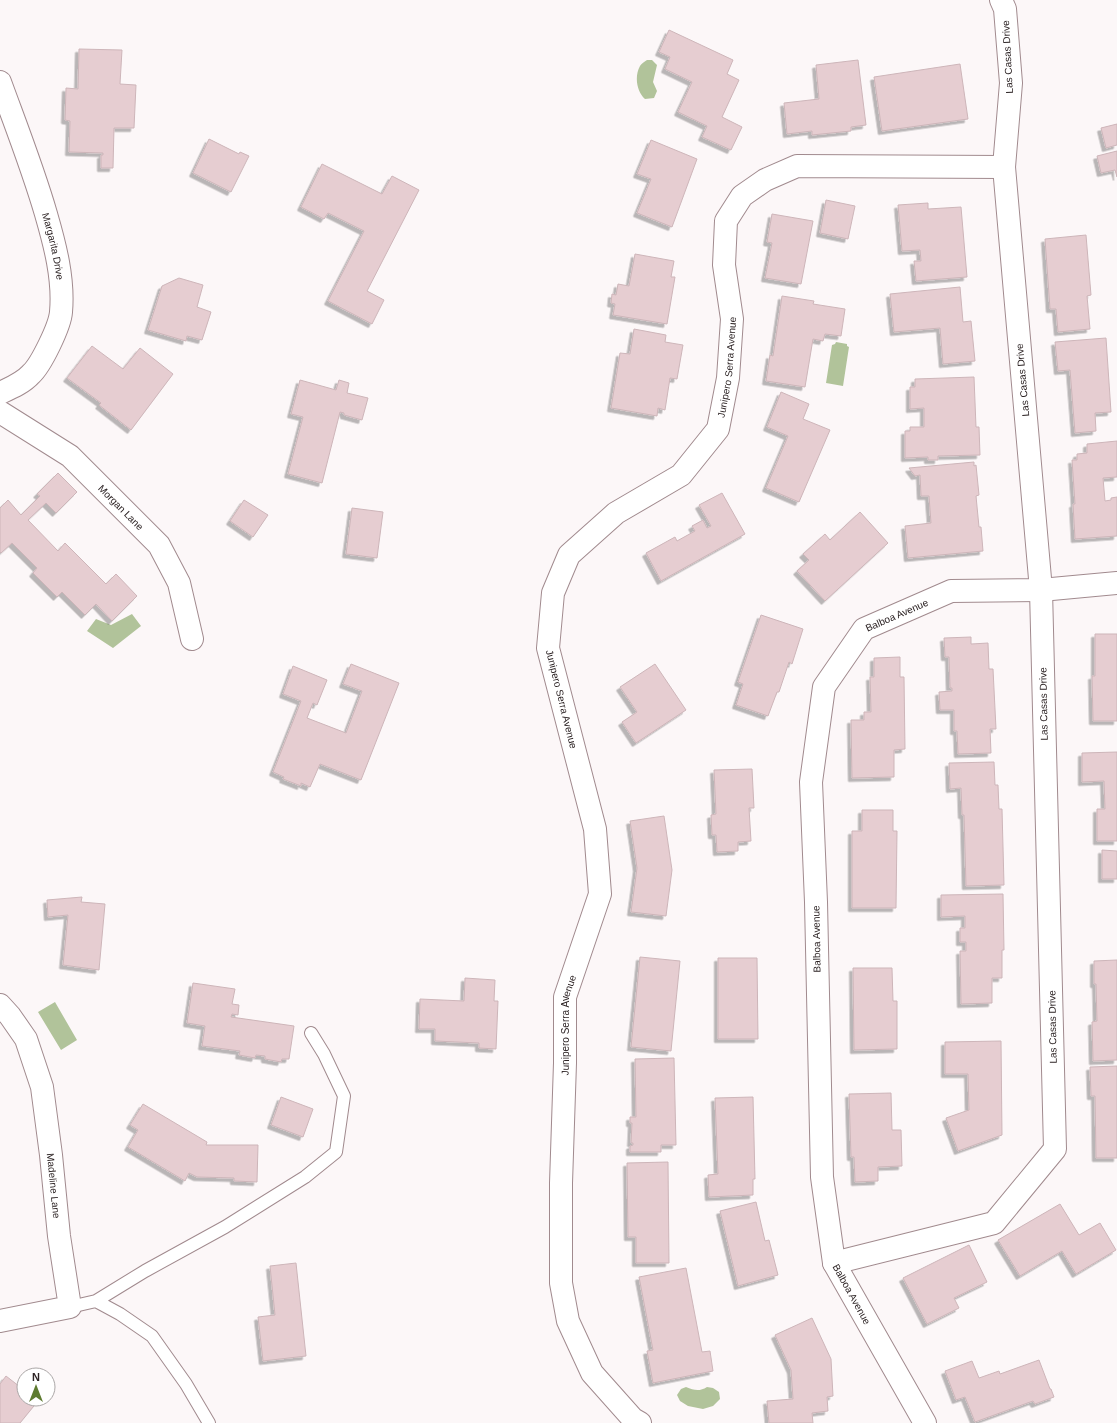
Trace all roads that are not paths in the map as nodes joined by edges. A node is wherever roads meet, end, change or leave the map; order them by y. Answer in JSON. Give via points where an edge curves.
{"nodes":[{"id":1,"x":1001,"y":0,"type":"edge"},
{"id":2,"x":0,"y":82,"type":"edge"},
{"id":3,"x":1004,"y":167,"type":"junction"},
{"id":4,"x":0,"y":393,"type":"edge"},
{"id":5,"x":0,"y":412,"type":"edge"},
{"id":6,"x":1117,"y":583,"type":"edge"},
{"id":7,"x":1040,"y":590,"type":"junction"},
{"id":8,"x":192,"y":639,"type":"dead end"},
{"id":9,"x":0,"y":1005,"type":"edge"},
{"id":10,"x":311,"y":1033,"type":"dead end"},
{"id":11,"x":834,"y":1263,"type":"junction"},
{"id":12,"x":96,"y":1301,"type":"junction"},
{"id":13,"x":70,"y":1307,"type":"junction"},
{"id":14,"x":0,"y":1321,"type":"edge"},
{"id":15,"x":209,"y":1423,"type":"edge"},
{"id":16,"x":640,"y":1423,"type":"edge"},
{"id":17,"x":925,"y":1423,"type":"edge"}],
"edges":[{"from":1,"to":3,"type":"street","name":"Las Casas Drive","via":[[1005,9],[1011,82]]},
{"from":2,"to":4,"type":"street","name":"Margarita Drive","via":[[36,182],[55,245],[62,288],[61,314],[45,352],[32,374]]},
{"from":3,"to":7,"type":"street","name":"Las Casas Drive"},
{"from":3,"to":16,"type":"street","name":"Junipero Serra Avenue","via":[[797,166],[765,180],[742,196],[726,221],[724,265],[732,319],[728,378],[718,429],[681,475],[616,513],[569,555],[552,593],[548,648],[595,829],[600,894],[565,997],[561,1283],[568,1321],[592,1373],[633,1419]]},
{"from":5,"to":8,"type":"street","name":"Morgan Lane","via":[[70,456],[159,545],[179,584]]},
{"from":6,"to":7,"type":"street","name":"Balboa Avenue"},
{"from":7,"to":11,"type":"street","name":"Las Casas Drive","via":[[1055,1149],[994,1223]]},
{"from":7,"to":11,"type":"street","name":"Balboa Avenue","via":[[951,591],[864,628],[824,687],[811,782],[822,1178]]},
{"from":9,"to":13,"type":"street","name":"Madeline Lane","via":[[26,1039],[42,1086]]},
{"from":10,"to":12,"type":"lane","via":[[344,1096],[336,1152],[305,1177],[225,1227]]},
{"from":11,"to":17,"type":"street","name":"Balboa Avenue"},
{"from":12,"to":13,"type":"lane"},
{"from":12,"to":15,"type":"lane","via":[[152,1336],[186,1384]]},
{"from":13,"to":14,"type":"street"}]}
